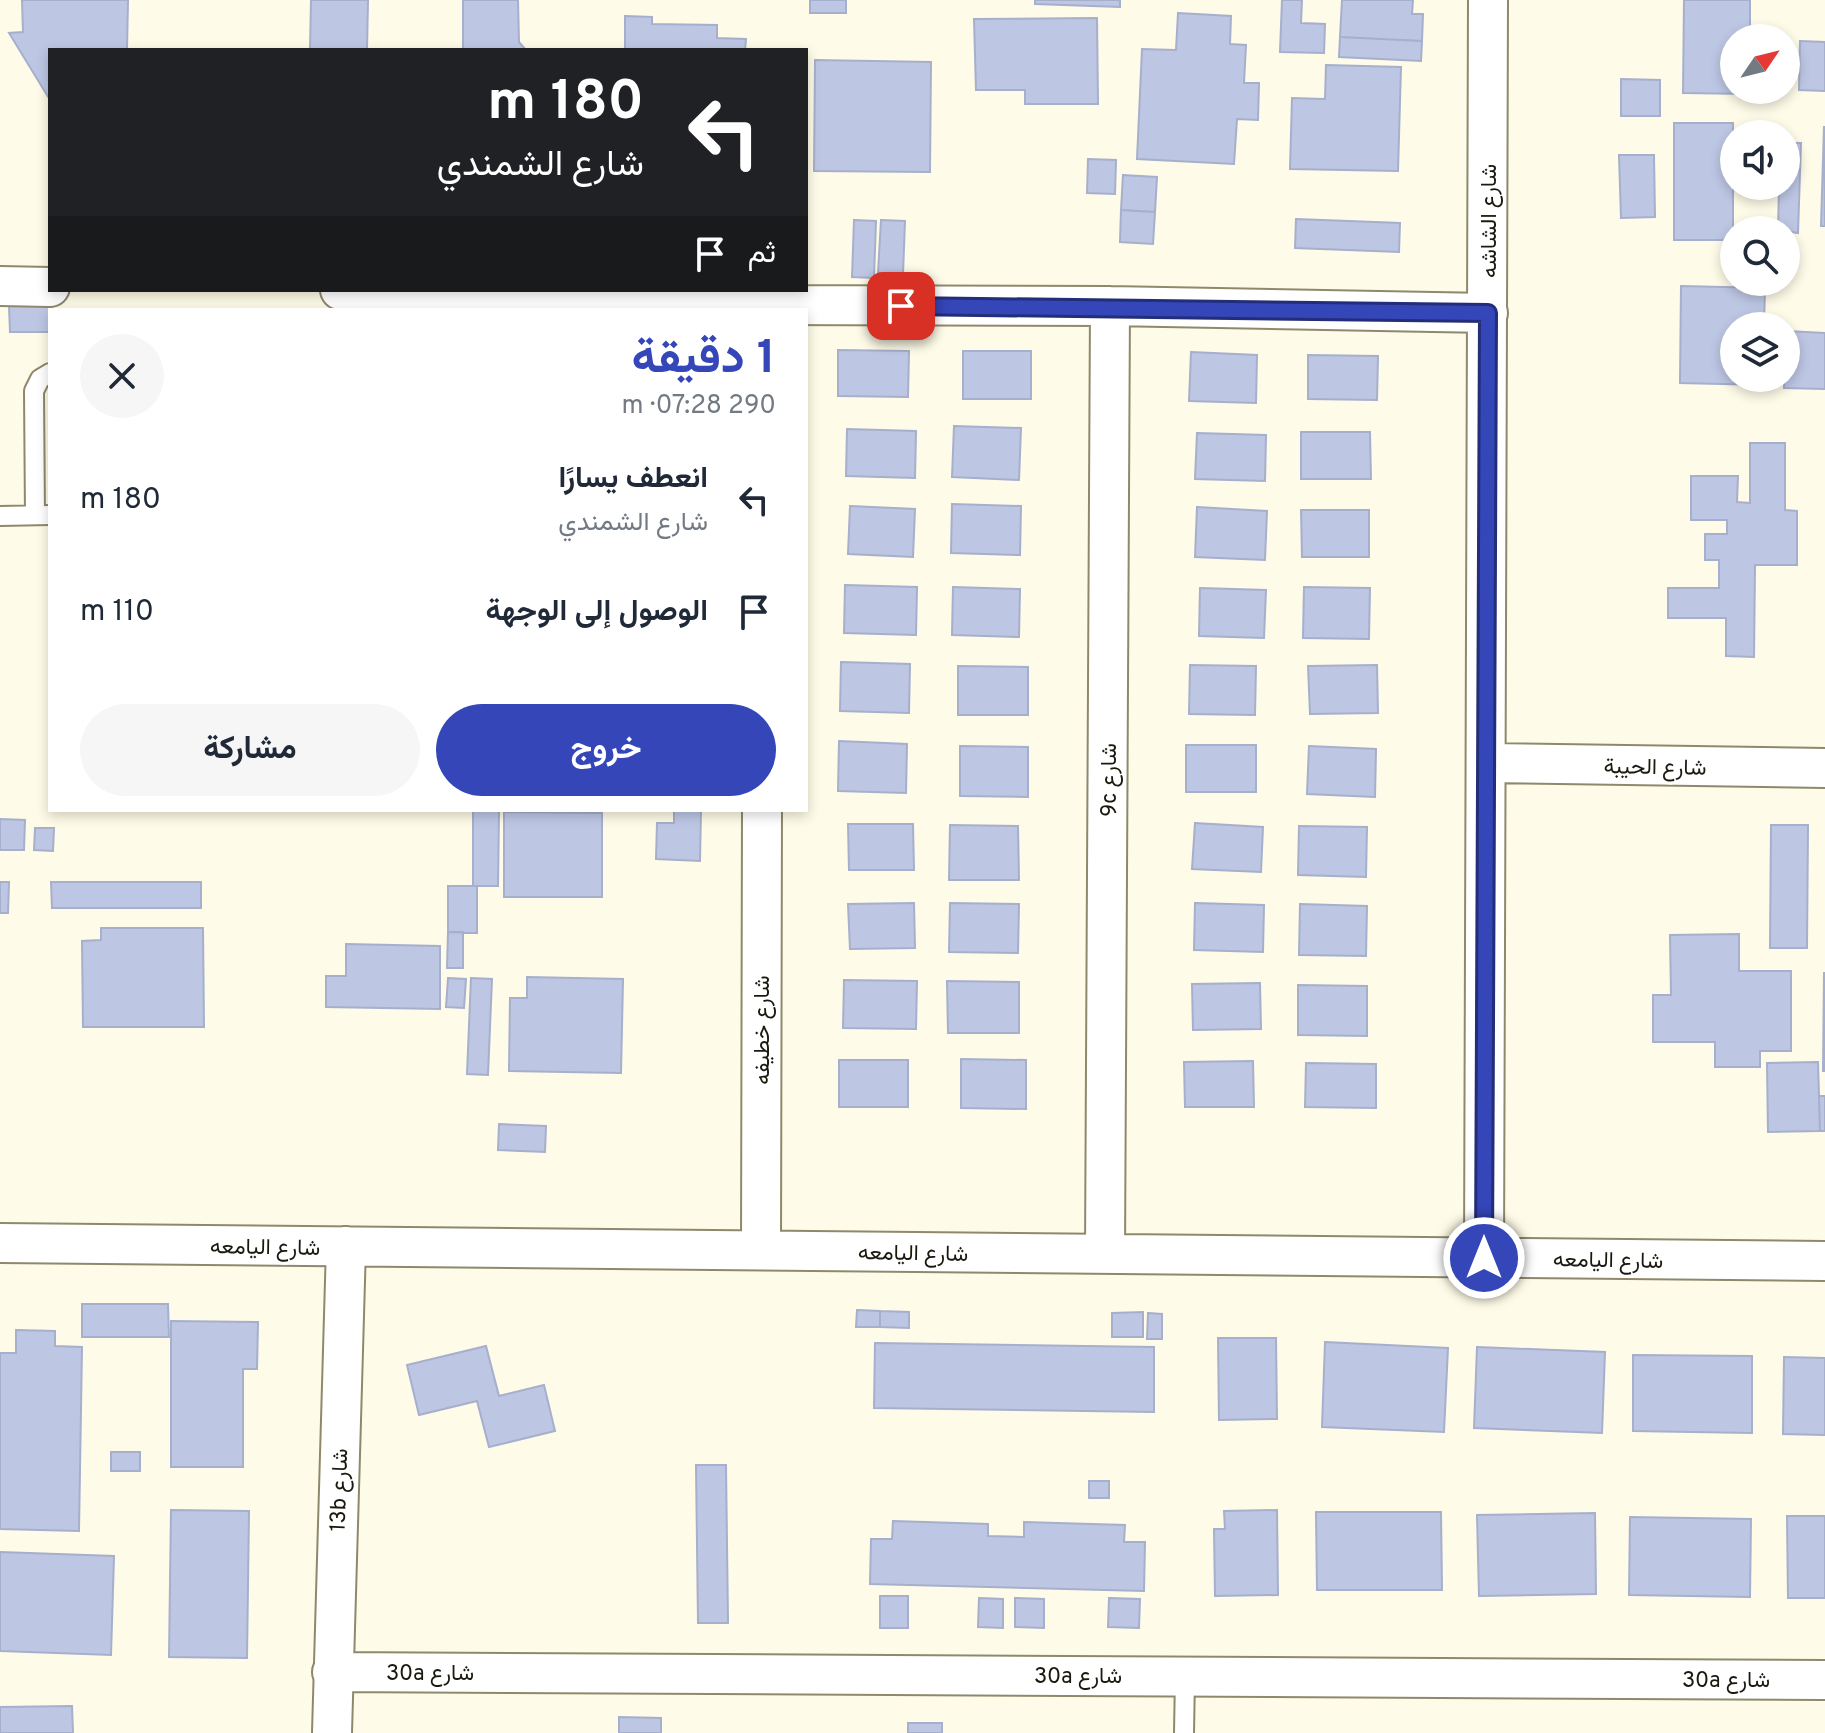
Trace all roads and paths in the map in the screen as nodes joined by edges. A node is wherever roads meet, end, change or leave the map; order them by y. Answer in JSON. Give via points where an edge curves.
{"nodes":[{"id":1,"x":1488,"y":0,"type":"edge"},
{"id":2,"x":0,"y":286,"type":"edge"},
{"id":3,"x":48,"y":287,"type":"edge"},
{"id":4,"x":478,"y":292,"type":"edge"},
{"id":5,"x":1110,"y":306,"type":"junction"},
{"id":6,"x":762,"y":308,"type":"edge"},
{"id":7,"x":1488,"y":313,"type":"junction"},
{"id":8,"x":48,"y":374,"type":"edge"},
{"id":9,"x":43,"y":515,"type":"edge"},
{"id":10,"x":0,"y":516,"type":"edge"},
{"id":11,"x":1486,"y":763,"type":"junction"},
{"id":12,"x":1825,"y":768,"type":"edge"},
{"id":13,"x":762,"y":812,"type":"edge"},
{"id":14,"x":0,"y":1243,"type":"edge"},
{"id":15,"x":346,"y":1246,"type":"junction"},
{"id":16,"x":761,"y":1250,"type":"junction"},
{"id":17,"x":1105,"y":1254,"type":"junction"},
{"id":18,"x":1484,"y":1258,"type":"junction"},
{"id":19,"x":1825,"y":1261,"type":"edge"},
{"id":20,"x":332,"y":1672,"type":"junction"},
{"id":21,"x":1185,"y":1676,"type":"junction"},
{"id":22,"x":1825,"y":1680,"type":"edge"},
{"id":23,"x":332,"y":1733,"type":"edge"},
{"id":24,"x":1184,"y":1733,"type":"edge"}],
"edges":[{"from":1,"to":7,"type":"street","name":"شارع الشاشه"},
{"from":2,"to":3,"type":"street"},
{"from":4,"to":6,"type":"street"},
{"from":5,"to":6,"type":"street"},
{"from":5,"to":7,"type":"street"},
{"from":5,"to":17,"type":"street","name":"9c شارع"},
{"from":7,"to":11,"type":"street","name":"شارع الشاشه"},
{"from":8,"to":9,"type":"lane","via":[[34,391]]},
{"from":9,"to":10,"type":"lane"},
{"from":11,"to":12,"type":"street","name":"شارع الحيبة"},
{"from":11,"to":18,"type":"street","name":"شارع الشاشه"},
{"from":13,"to":16,"type":"street","name":"شارع خطيفه"},
{"from":14,"to":15,"type":"street","name":"شارع اليامعه"},
{"from":15,"to":16,"type":"street","name":"شارع اليامعه"},
{"from":15,"to":20,"type":"street","name":"13b شارع"},
{"from":16,"to":17,"type":"street","name":"شارع اليامعه"},
{"from":17,"to":18,"type":"street","name":"شارع اليامعه"},
{"from":18,"to":19,"type":"street","name":"شارع اليامعه"},
{"from":20,"to":21,"type":"street","name":"30a شارع"},
{"from":20,"to":23,"type":"street","name":"13b شارع"},
{"from":21,"to":22,"type":"street","name":"30a شارع"},
{"from":21,"to":24,"type":"lane"}]}
